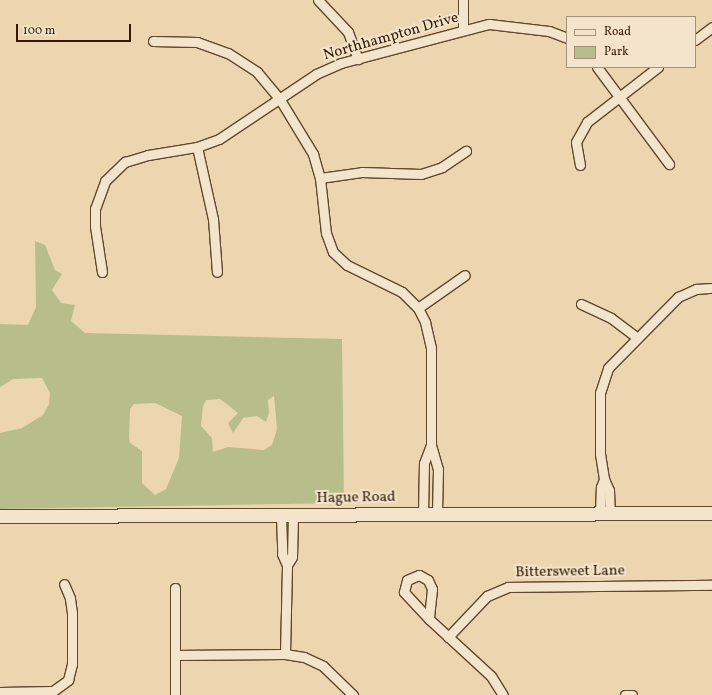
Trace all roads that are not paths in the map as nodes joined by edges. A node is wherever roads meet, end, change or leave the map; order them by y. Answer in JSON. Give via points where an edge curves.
{"nodes":[{"id":1,"x":318,"y":0,"type":"edge"},
{"id":2,"x":463,"y":0,"type":"edge"},
{"id":3,"x":711,"y":29,"type":"edge"},
{"id":4,"x":463,"y":30,"type":"junction"},
{"id":5,"x":566,"y":38,"type":"edge"},
{"id":6,"x":696,"y":39,"type":"edge"},
{"id":7,"x":153,"y":41,"type":"dead end"},
{"id":8,"x":358,"y":59,"type":"junction"},
{"id":9,"x":598,"y":68,"type":"edge"},
{"id":10,"x":657,"y":68,"type":"edge"},
{"id":11,"x":619,"y":97,"type":"junction"},
{"id":12,"x":279,"y":98,"type":"junction"},
{"id":13,"x":197,"y":147,"type":"junction"},
{"id":14,"x":466,"y":151,"type":"dead end"},
{"id":15,"x":669,"y":164,"type":"dead end"},
{"id":16,"x":580,"y":165,"type":"dead end"},
{"id":17,"x":320,"y":178,"type":"junction"},
{"id":18,"x":102,"y":272,"type":"dead end"},
{"id":19,"x":218,"y":272,"type":"dead end"},
{"id":20,"x":465,"y":275,"type":"dead end"},
{"id":21,"x":712,"y":288,"type":"edge"},
{"id":22,"x":580,"y":304,"type":"dead end"},
{"id":23,"x":418,"y":308,"type":"junction"},
{"id":24,"x":636,"y":337,"type":"junction"},
{"id":25,"x":431,"y":445,"type":"junction"},
{"id":26,"x":605,"y":513,"type":"junction"},
{"id":27,"x":712,"y":513,"type":"edge"},
{"id":28,"x":423,"y":514,"type":"junction"},
{"id":29,"x":437,"y":514,"type":"junction"},
{"id":30,"x":0,"y":516,"type":"edge"},
{"id":31,"x":287,"y":516,"type":"junction"},
{"id":32,"x":64,"y":584,"type":"dead end"},
{"id":33,"x":712,"y":585,"type":"edge"},
{"id":34,"x":175,"y":588,"type":"dead end"},
{"id":35,"x":429,"y":619,"type":"junction"},
{"id":36,"x":448,"y":636,"type":"junction"},
{"id":37,"x":285,"y":654,"type":"junction"},
{"id":38,"x":175,"y":655,"type":"junction"},
{"id":39,"x":0,"y":692,"type":"edge"},
{"id":40,"x":175,"y":695,"type":"edge"},
{"id":41,"x":352,"y":695,"type":"edge"},
{"id":42,"x":503,"y":695,"type":"edge"},
{"id":43,"x":625,"y":695,"type":"edge"},
{"id":44,"x":632,"y":695,"type":"edge"}],
"edges":[{"from":1,"to":8,"type":"street","via":[[348,32]]},
{"from":2,"to":4,"type":"street"},
{"from":3,"to":6,"type":"street"},
{"from":4,"to":5,"type":"street","name":"Northhampton Drive","via":[[497,24],[549,31]]},
{"from":4,"to":8,"type":"street","name":"Northhampton Drive"},
{"from":7,"to":12,"type":"street","via":[[197,42],[228,53],[256,72]]},
{"from":8,"to":12,"type":"street","name":"Northhampton Drive","via":[[316,74]]},
{"from":9,"to":11,"type":"street"},
{"from":10,"to":11,"type":"street"},
{"from":11,"to":15,"type":"street"},
{"from":11,"to":16,"type":"street","via":[[582,128],[576,142]]},
{"from":12,"to":13,"type":"street","name":"Northhampton Drive","via":[[225,136]]},
{"from":12,"to":17,"type":"street","via":[[307,141]]},
{"from":13,"to":18,"type":"street","name":"Northhampton Drive","via":[[133,159],[109,176],[97,201],[94,218]]},
{"from":13,"to":19,"type":"street","via":[[211,208]]},
{"from":14,"to":17,"type":"street","via":[[442,167],[421,174],[362,172]]},
{"from":17,"to":23,"type":"street","via":[[326,233],[337,257],[347,266],[396,288]]},
{"from":20,"to":23,"type":"street"},
{"from":21,"to":24,"type":"street","via":[[696,289],[681,294]]},
{"from":22,"to":24,"type":"street","via":[[611,318]]},
{"from":23,"to":25,"type":"street","via":[[430,341]]},
{"from":24,"to":26,"type":"street","via":[[611,363],[602,380],[600,454],[604,479],[609,490]]},
{"from":25,"to":28,"type":"street","via":[[424,463]]},
{"from":25,"to":29,"type":"street","via":[[438,469]]},
{"from":26,"to":27,"type":"street","name":"Hague Road"},
{"from":26,"to":29,"type":"street","name":"Hague Road"},
{"from":28,"to":29,"type":"street","name":"Hague Road"},
{"from":28,"to":31,"type":"street","name":"Hague Road"},
{"from":30,"to":31,"type":"street","name":"Hague Road"},
{"from":31,"to":37,"type":"street","via":[[292,557],[287,565]]},
{"from":32,"to":39,"type":"street","via":[[70,598],[72,614],[72,664],[68,680],[53,691]]},
{"from":33,"to":36,"type":"street","name":"Bittersweet Lane","via":[[508,587],[487,596]]},
{"from":34,"to":38,"type":"street"},
{"from":35,"to":35,"type":"street","via":[[430,584],[422,576],[414,576],[405,583],[404,592]]},
{"from":35,"to":36,"type":"street"},
{"from":36,"to":42,"type":"street","via":[[495,681]]},
{"from":37,"to":38,"type":"street"},
{"from":37,"to":41,"type":"street","via":[[304,657],[318,663]]},
{"from":38,"to":40,"type":"street"},
{"from":43,"to":44,"type":"street"}]}
